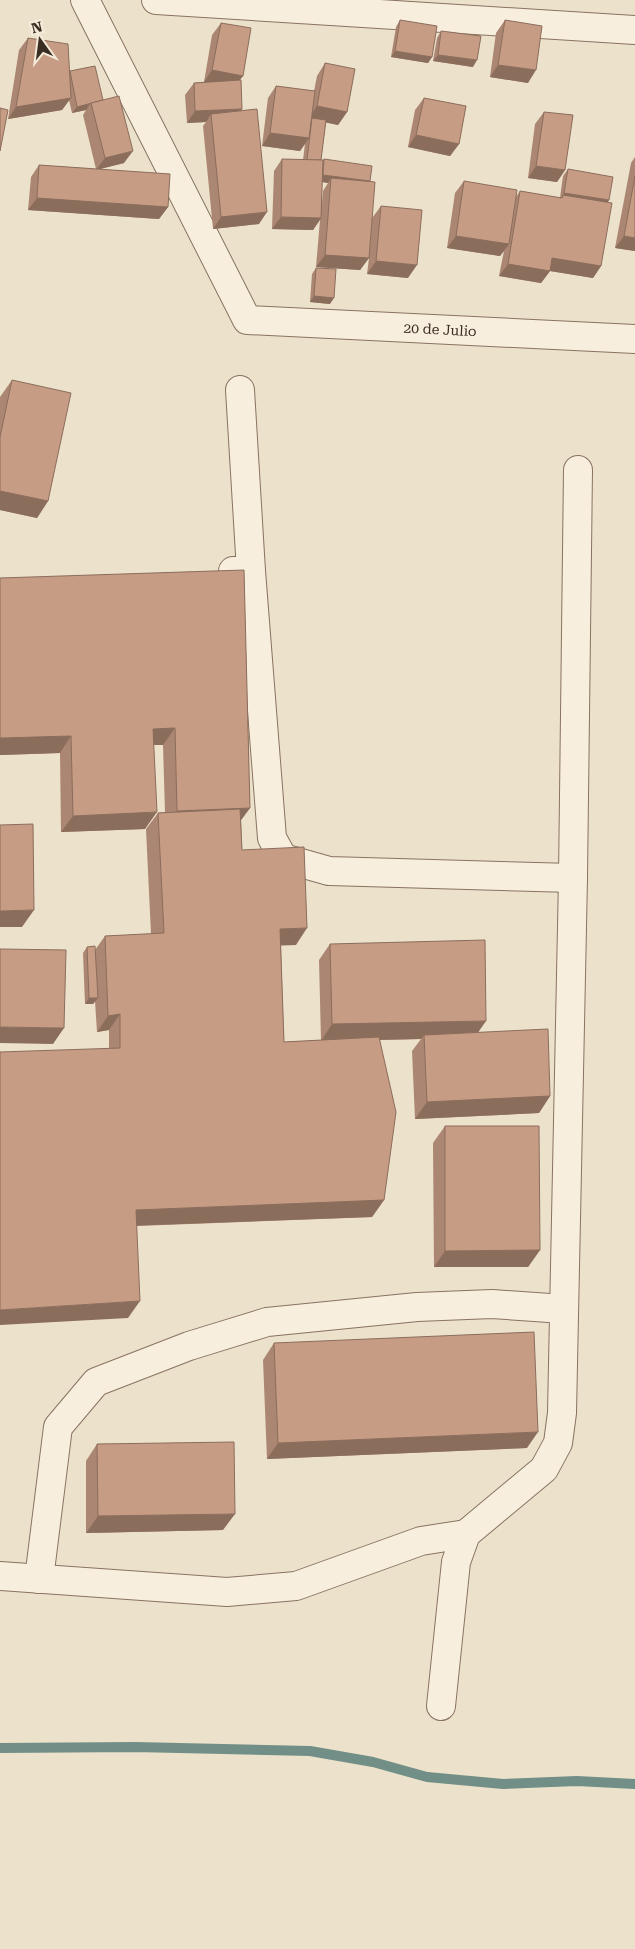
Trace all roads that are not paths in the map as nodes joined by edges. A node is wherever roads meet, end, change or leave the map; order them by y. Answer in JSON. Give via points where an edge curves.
{"nodes":[{"id":1,"x":85,"y":0,"type":"edge"},
{"id":2,"x":156,"y":0,"type":"edge"},
{"id":3,"x":635,"y":30,"type":"edge"},
{"id":4,"x":635,"y":339,"type":"edge"},
{"id":5,"x":240,"y":390,"type":"dead end"},
{"id":6,"x":578,"y":470,"type":"dead end"},
{"id":7,"x":251,"y":571,"type":"junction"},
{"id":8,"x":213,"y":572,"type":"edge"},
{"id":9,"x":573,"y":878,"type":"junction"},
{"id":10,"x":564,"y":1309,"type":"junction"},
{"id":11,"x":466,"y":1534,"type":"junction"},
{"id":12,"x":0,"y":1576,"type":"edge"},
{"id":13,"x":39,"y":1579,"type":"junction"},
{"id":14,"x":441,"y":1706,"type":"dead end"}],
"edges":[{"from":1,"to":4,"type":"street","name":"20 de Julio","via":[[247,320]]},
{"from":2,"to":3,"type":"street"},
{"from":5,"to":7,"type":"street"},
{"from":6,"to":9,"type":"street"},
{"from":7,"to":8,"type":"street"},
{"from":7,"to":9,"type":"street","via":[[272,838],[283,858],[329,871]]},
{"from":9,"to":10,"type":"street"},
{"from":10,"to":11,"type":"street","via":[[562,1413],[558,1443],[544,1469]]},
{"from":10,"to":13,"type":"street","via":[[492,1304],[417,1307],[268,1322],[189,1346],[96,1382],[58,1427]]},
{"from":11,"to":13,"type":"street","via":[[421,1541],[296,1586],[227,1592]]},
{"from":11,"to":14,"type":"street","via":[[456,1562]]},
{"from":12,"to":13,"type":"street"}]}
